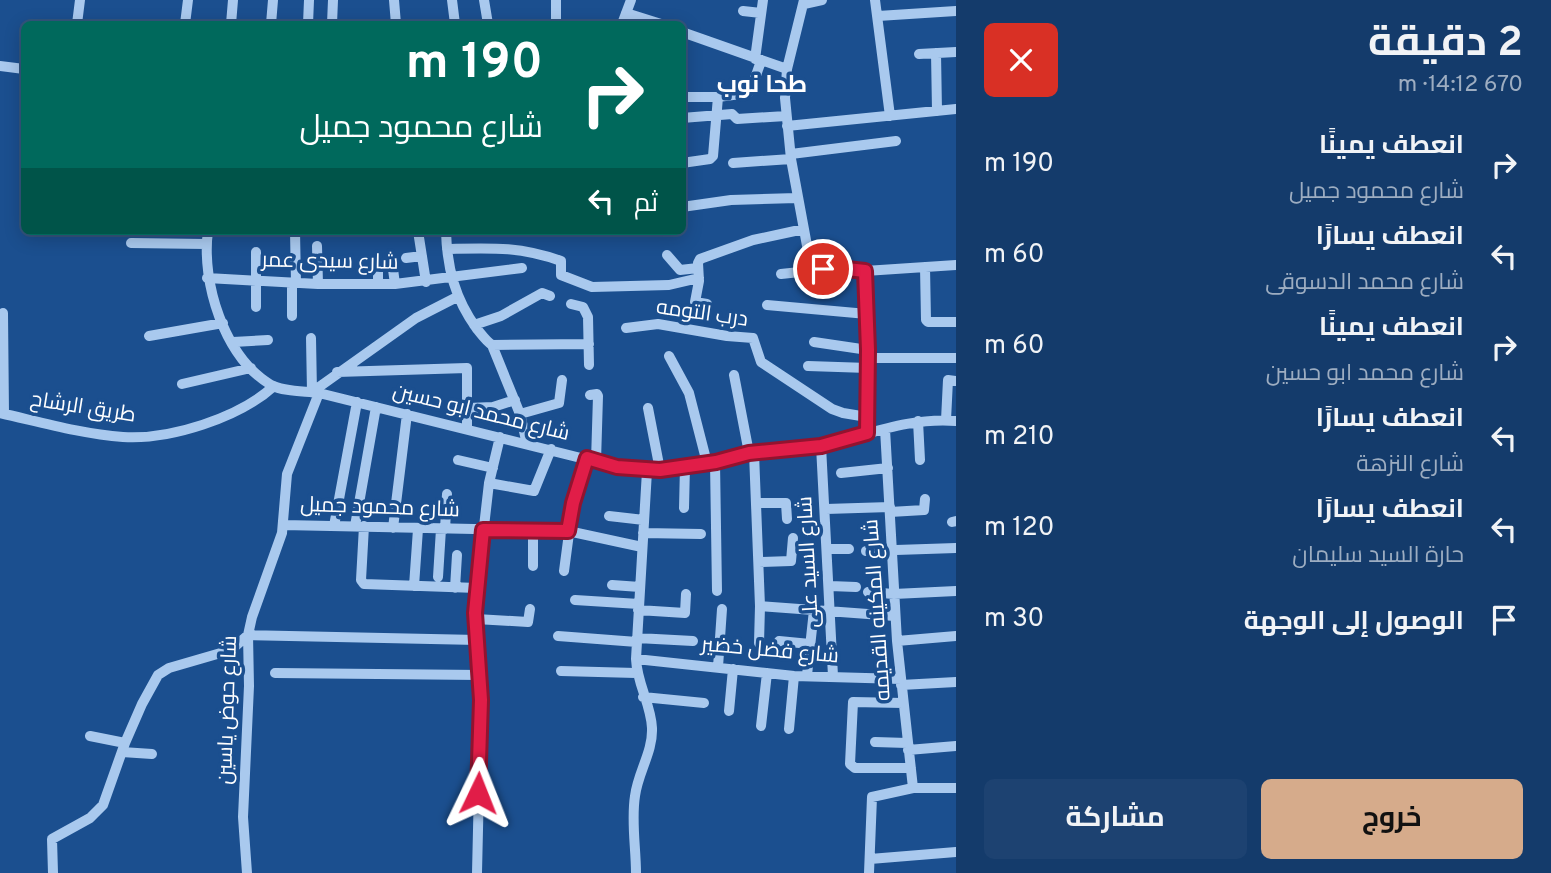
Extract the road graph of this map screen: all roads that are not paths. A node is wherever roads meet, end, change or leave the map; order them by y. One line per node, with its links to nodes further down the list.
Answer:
1 (80, 0): 23 (street)
2 (188, 0): 24 (street)
3 (233, 0): 25 (street)
4 (273, 0): 26 (street)
5 (309, 0): 27 (street)
6 (333, 0): 28 (street)
7 (394, 0): 29 (street)
8 (452, 0): 30 (street)
9 (484, 0): 31 (street)
10 (556, 0): 32 (street)
11 (631, 0): 19 (street)
12 (763, 0): 20 (street)
13 (822, 0): 16 (street)
14 (875, 0): 22 (street)
15 (916, 0): 21 (street)
16 (804, 2): 42 (street)
17 (743, 10): 20 (street)
18 (956, 10): 21 (street)
19 (626, 13): 33 (street); 34 (street)
20 (761, 13): 39 (street)
21 (917, 13): 22 (street)
22 (878, 16): 48 (street)
23 (78, 21)
24 (185, 21)
25 (231, 21)
26 (271, 21)
27 (308, 21)
28 (332, 21)
29 (396, 21)
30 (455, 21)
31 (488, 21)
32 (556, 21)
33 (623, 21)
34 (651, 21)
35 (686, 33): 39 (street)
36 (956, 52): 37 (street)
37 (936, 53): 38 (street); 46 (street)
38 (919, 54)
39 (758, 60): 42 (street); 44 (street)
40 (0, 66): 41 (street)
41 (21, 69)
42 (788, 69): 50 (street)
43 (686, 97): 44 (street)
44 (718, 97): 47 (street)
45 (956, 109): 46 (street)
46 (937, 111): 48 (street)
47 (717, 115): 49 (street); 50 (street); 53 (street)
48 (890, 116): 50 (street)
49 (686, 118)
50 (786, 121): 52 (street)
51 (896, 141): 52 (street)
52 (791, 156): 54 (street); 55 (street)
53 (686, 162)
54 (733, 163)
55 (797, 198): 56 (street); 57 (street)
56 (686, 206)
57 (804, 229): 75 (street); 77 (street)
58 (207, 235): 63 (street)
59 (295, 235): 83 (street)
60 (419, 235): 68 (street)
61 (446, 235): 65 (street)
62 (131, 243): 63 (street)
63 (206, 244): 79 (street)
64 (317, 246): 84 (street)
65 (447, 249): 77 (street); 80 (street)
66 (256, 252): 81 (street)
67 (667, 255): 77 (street)
68 (422, 256): 69 (street); 82 (street)
69 (406, 258)
70 (378, 261): 86 (street)
71 (392, 262): 85 (street)
72 (956, 265): 73 (street)
73 (925, 267): 76 (street); 96 (street)
74 (523, 268): 80 (street, شارع سيدى عمر)
75 (823, 269): 76 (street); 78 (street)
76 (865, 271): 94 (street)
77 (699, 273): 90 (street)
78 (781, 274)
79 (207, 278): 81 (street, شارع سيدى عمر); 97 (street)
80 (452, 278): 82 (street, شارع سيدى عمر); 88 (street)
81 (256, 281): 83 (street, شارع سيدى عمر); 92 (street)
82 (426, 282): 85 (street, شارع سيدى عمر)
83 (294, 283): 84 (street, شارع سيدى عمر); 95 (street)
84 (318, 284): 86 (street, شارع سيدى عمر)
85 (396, 284): 86 (street, شارع سيدى عمر)
86 (378, 285)
87 (550, 296): 98 (street)
88 (457, 298): 98 (street); 113 (street)
89 (571, 304): 105 (street)
90 (707, 304)
91 (768, 305): 94 (street)
92 (256, 307)
93 (2, 313): 126 (street)
94 (867, 314): 109 (street)
95 (292, 316)
96 (956, 322)
97 (223, 323): 100 (street); 103 (street)
98 (474, 325): 106 (street)
99 (626, 328): 129 (street, درب التومه)
100 (149, 336)
101 (311, 338): 119 (street)
102 (268, 340): 103 (street)
103 (233, 342): 112 (street)
104 (814, 342): 109 (street)
105 (589, 344): 106 (street); 110 (street)
106 (492, 345): 121 (street)
107 (669, 356): 143 (street)
108 (956, 358): 109 (street)
109 (868, 359): 111 (street); 129 (street)
110 (589, 365)
111 (808, 366)
112 (251, 368): 117 (street); 118 (street)
113 (337, 372): 119 (street); 124 (street)
114 (734, 375): 139 (street)
115 (562, 380): 128 (street)
116 (956, 381): 131 (street)
117 (183, 384)
118 (274, 387): 119 (street, شارع محمد ابو حسين); 126 (street, طريق الرشاح)
119 (316, 393): 122 (street, شارع محمد ابو حسين); 160 (street, شارع حوض ياسين)
120 (590, 395): 141 (street)
121 (515, 400): 124 (street); 128 (street)
122 (357, 402): 123 (street, شارع محمد ابو حسين); 161 (street)
123 (376, 407): 127 (street, شارع محمد ابو حسين); 162 (street)
124 (468, 408): 132 (street)
125 (648, 408): 147 (street)
126 (2, 414)
127 (407, 414): 132 (street, شارع محمد ابو حسين); 163 (street)
128 (520, 414): 136 (street)
129 (867, 417): 134 (street)
130 (918, 421): 131 (street, شارع محمد ابو حسين); 133 (street, شارع محمد ابو حسين); 142 (street)
131 (951, 421)
132 (467, 429): 135 (street, شارع محمد ابو حسين)
133 (884, 429): 134 (street, شارع محمد ابو حسين); 146 (street, شارع المكينه القديمه)
134 (867, 433): 137 (street, شارع محمد ابو حسين)
135 (500, 437): 136 (street, شارع محمد ابو حسين); 145 (street)
136 (527, 444): 138 (street, شارع محمد ابو حسين)
137 (821, 446): 139 (street, شارع محمد ابو حسين); 155 (street, شارع السيد على)
138 (551, 449): 141 (street, شارع محمد ابو حسين); 150 (street)
139 (751, 453): 143 (street, شارع محمد ابو حسين); 153 (street)
140 (458, 460): 145 (street)
141 (592, 460): 148 (street, شارع محمد ابو حسين); 168 (street)
142 (920, 460)
143 (711, 462): 144 (street, شارع محمد ابو حسين); 190 (street)
144 (685, 466): 147 (street, شارع محمد ابو حسين); 154 (street)
145 (493, 468): 150 (street)
146 (888, 468): 149 (street); 156 (street, شارع المكينه القديمه)
147 (660, 470): 148 (street, شارع محمد ابو حسين)
148 (647, 471): 159 (street)
149 (841, 473)
150 (489, 483): 166 (street)
151 (447, 494): 165 (street)
152 (925, 499): 156 (street)
153 (756, 503): 158 (street); 179 (street)
154 (684, 508)
155 (826, 509): 156 (street); 174 (street, شارع السيد على)
156 (890, 509): 177 (street, شارع المكينه القديمه)
157 (609, 516): 159 (street)
158 (787, 519)
159 (644, 520): 169 (street)
160 (283, 525): 161 (street, شارع محمود جميل); 204 (street, شارع حوض ياسين)
161 (334, 526): 162 (street, شارع محمود جميل)
162 (360, 526): 163 (street, شارع محمود جميل); 184 (street)
163 (393, 527): 164 (street, شارع محمود جميل)
164 (418, 528): 165 (street, شارع محمود جميل); 184 (street)
165 (443, 529): 166 (street, شارع محمود جميل); 182 (street)
166 (483, 530): 167 (street, شارع محمود جميل); 189 (street)
167 (533, 531): 168 (street, شارع محمود جميل); 180 (street)
168 (568, 531): 172 (street, شارع محمود جميل); 181 (street)
169 (643, 533): 170 (street); 172 (street)
170 (701, 534)
171 (793, 538): 179 (street)
172 (642, 547): 187 (street)
173 (956, 548): 177 (street)
174 (828, 549): 175 (street); 185 (street, شارع السيد على)
175 (849, 549)
176 (866, 551): 177 (street)
177 (892, 551): 194 (street, شارع المكينه القديمه)
178 (457, 555): 186 (street)
179 (759, 562): 196 (street)
180 (533, 566)
181 (564, 571)
182 (438, 577)
183 (612, 585): 187 (street)
184 (414, 586): 186 (street)
185 (830, 586): 188 (street); 201 (street, شارع السيد على)
186 (455, 587): 189 (street)
187 (640, 587): 197 (street)
188 (856, 587)
189 (477, 588): 203 (street)
190 (717, 591)
191 (956, 591): 194 (street)
192 (868, 593): 194 (street)
193 (687, 594): 197 (street)
194 (894, 594): 202 (street, شارع المكينه القديمه)
195 (575, 600): 197 (street)
196 (760, 606): 200 (street); 212 (street)
197 (639, 607): 208 (street)
198 (530, 609): 203 (street)
199 (722, 609): 215 (street)
200 (814, 610): 201 (street); 213 (street)
201 (831, 612): 202 (street); 224 (street, شارع السيد على)
202 (895, 616): 211 (street, شارع المكينه القديمه)
203 (476, 620): 207 (street)
204 (248, 635): 207 (street); 237 (street); 245 (street, شارع حوض ياسين)
205 (558, 636): 208 (street)
206 (956, 636): 211 (street)
207 (478, 640): 221 (street)
208 (637, 640): 209 (street); 214 (street)
209 (693, 641)
210 (779, 641): 213 (street)
211 (897, 641): 225 (street, شارع المكينه القديمه)
212 (759, 643)
213 (810, 644): 222 (street)
214 (636, 659): 215 (street, شارع فضل خضير); 219 (street)
215 (718, 667): 216 (street, شارع فضل خضير)
216 (733, 668): 220 (street, شارع فضل خضير); 230 (street)
217 (561, 671): 219 (street)
218 (275, 673): 221 (street)
219 (636, 673): 227 (street)
220 (767, 673): 223 (street, شارع فضل خضير); 231 (street)
221 (480, 675): 246 (street)
222 (807, 675): 223 (street, شارع فضل خضير); 224 (street, شارع فضل خضير)
223 (794, 676): 232 (street)
224 (833, 676): 225 (street, شارع فضل خضير)
225 (901, 682): 226 (street, شارع فضل خضير); 229 (street, شارع المكينه القديمه)
226 (956, 682)
227 (643, 697): 228 (street); 247 (street)
228 (704, 703)
229 (903, 703): 236 (street, شارع المكينه القديمه); 239 (street)
230 (729, 711)
231 (761, 726)
232 (789, 729)
233 (90, 736): 237 (street)
234 (875, 742): 236 (street)
235 (956, 746): 236 (street)
236 (908, 747): 239 (street, شارع المكينه القديمه)
237 (123, 748): 238 (street); 244 (street)
238 (152, 754)
239 (911, 768): 240 (street, شارع المكينه القديمه)
240 (914, 788): 241 (street); 243 (street)
241 (956, 788)
242 (956, 852): 243 (street)
243 (870, 859): 248 (street)
244 (53, 873)
245 (247, 873)
246 (477, 873)
247 (636, 873)
248 (869, 873)

